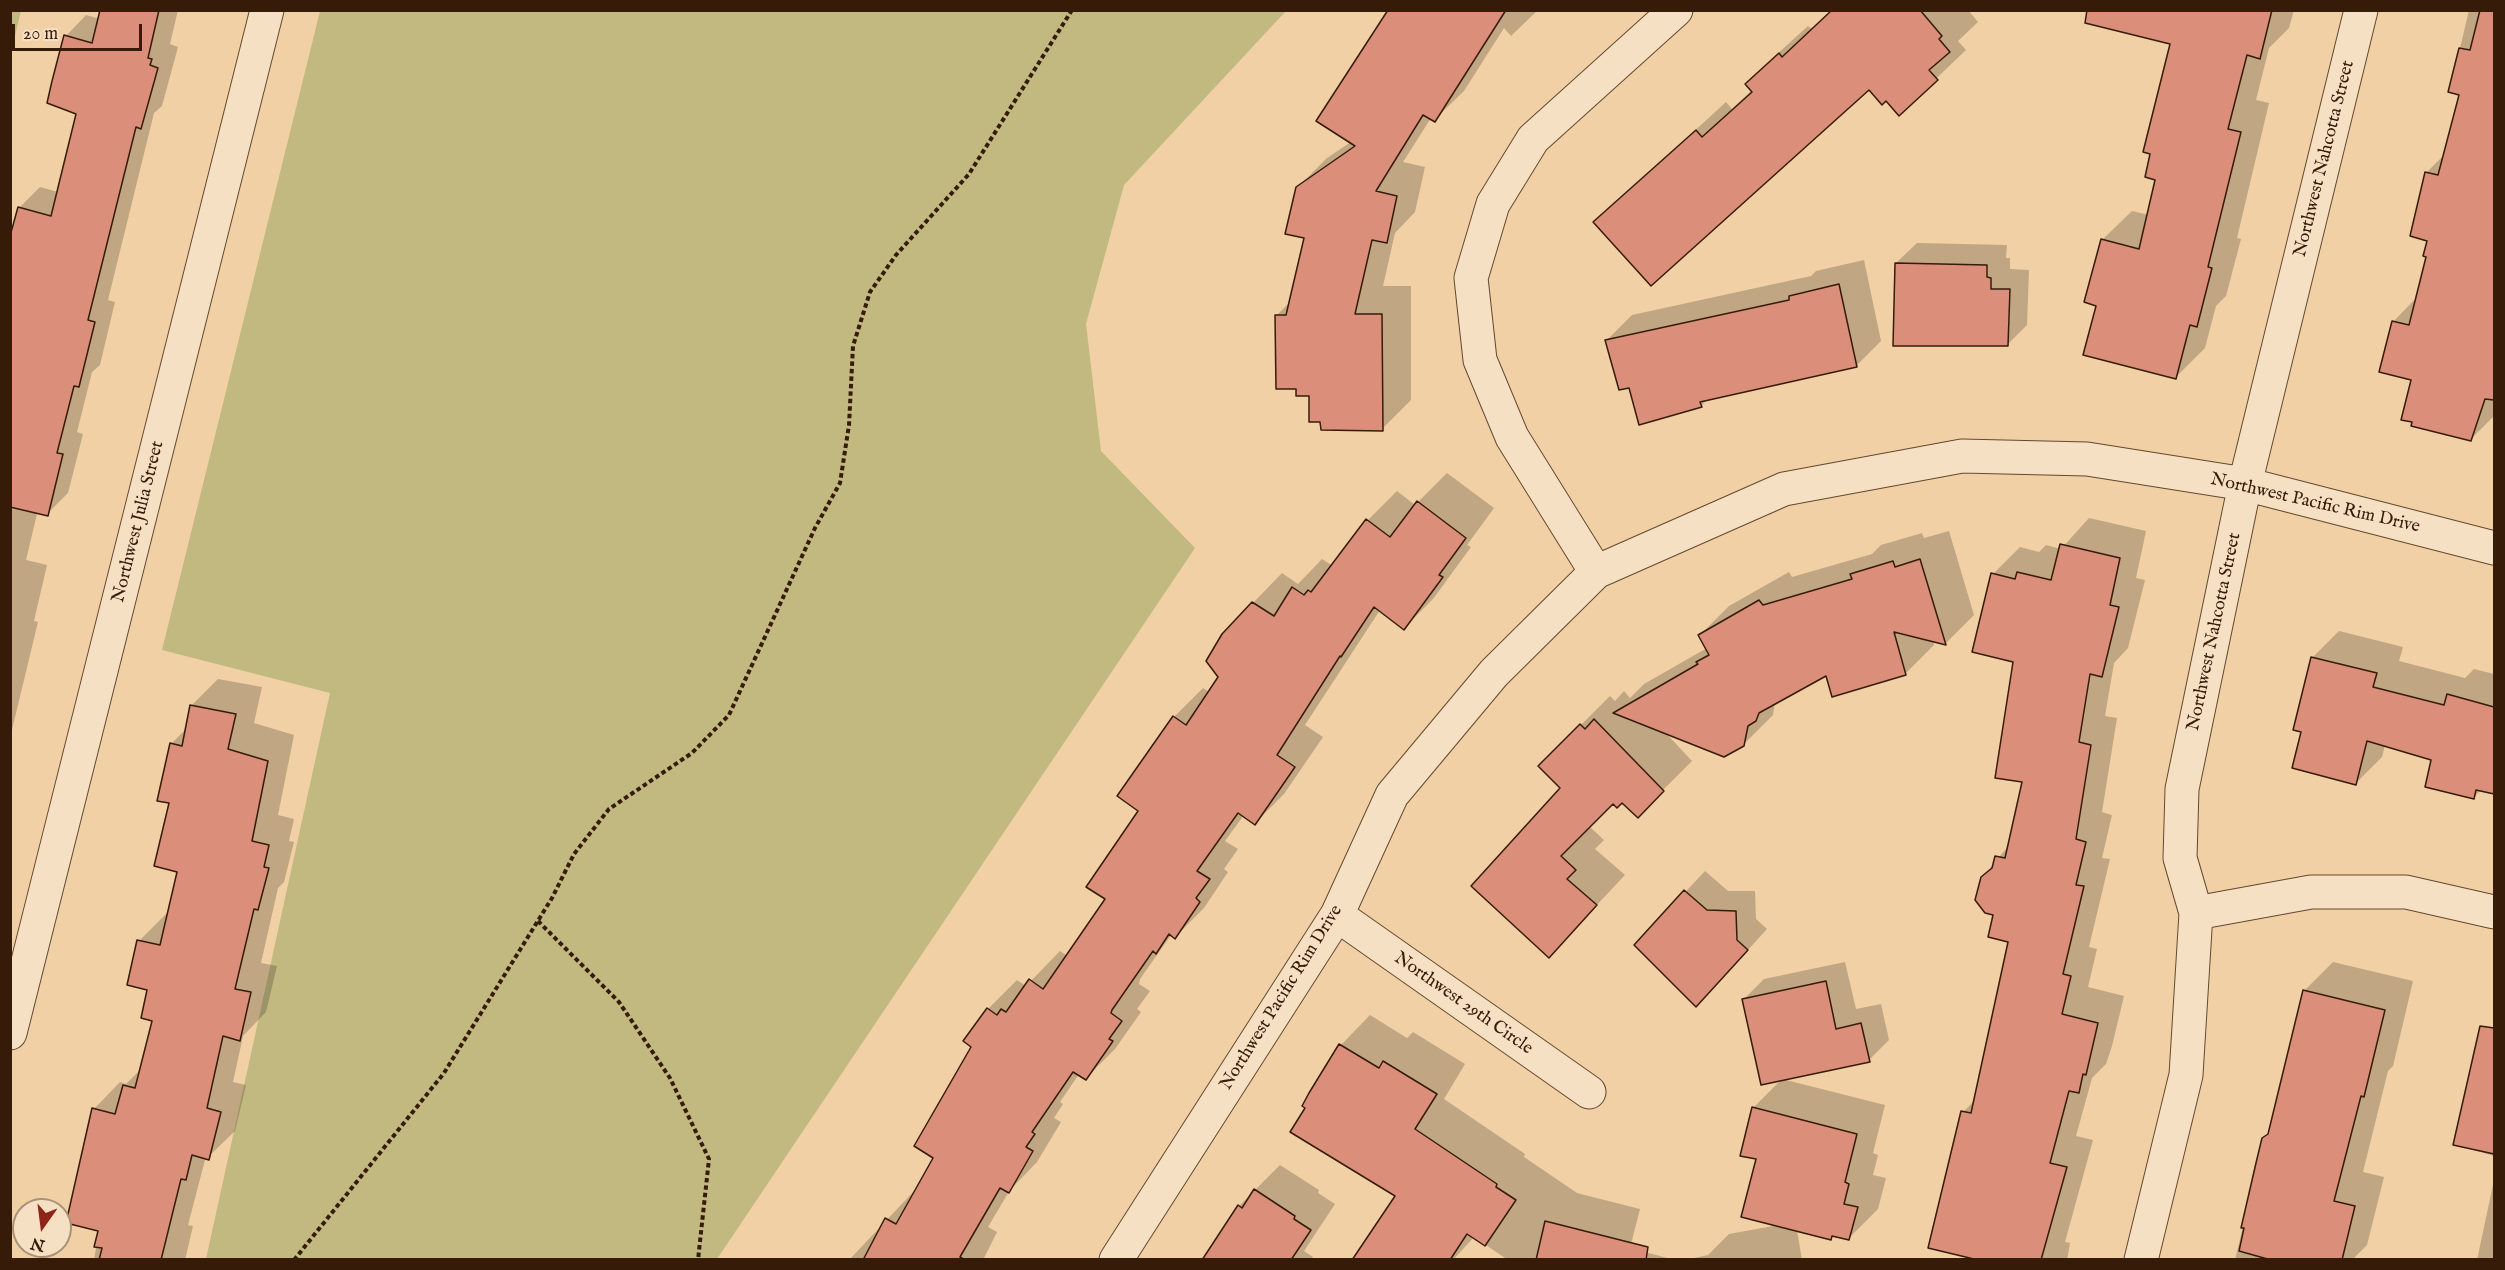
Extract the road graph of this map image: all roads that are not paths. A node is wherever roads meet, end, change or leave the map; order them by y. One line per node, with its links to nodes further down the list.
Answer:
1 (267, 10): 10 (street, Northwest Julia Street)
2 (1676, 10): 6 (street)
3 (2361, 10): 4 (street, Northwest Nahcotta Street)
4 (2245, 484): 5 (street, Northwest Pacific Rim Drive); 6 (street, Northwest Pacific Rim Drive); 8 (street, Northwest Nahcotta Street)
5 (2494, 548)
6 (1596, 572): 9 (street, Northwest Pacific Rim Drive)
7 (2494, 912): 8 (street)
8 (2196, 913): 13 (street, Northwest Nahcotta Street)
9 (1336, 915): 11 (street, Northwest 29th Circle); 12 (street, Northwest Pacific Rim Drive)
10 (10, 1033)
11 (1589, 1092)
12 (1116, 1260)
13 (2141, 1260)

